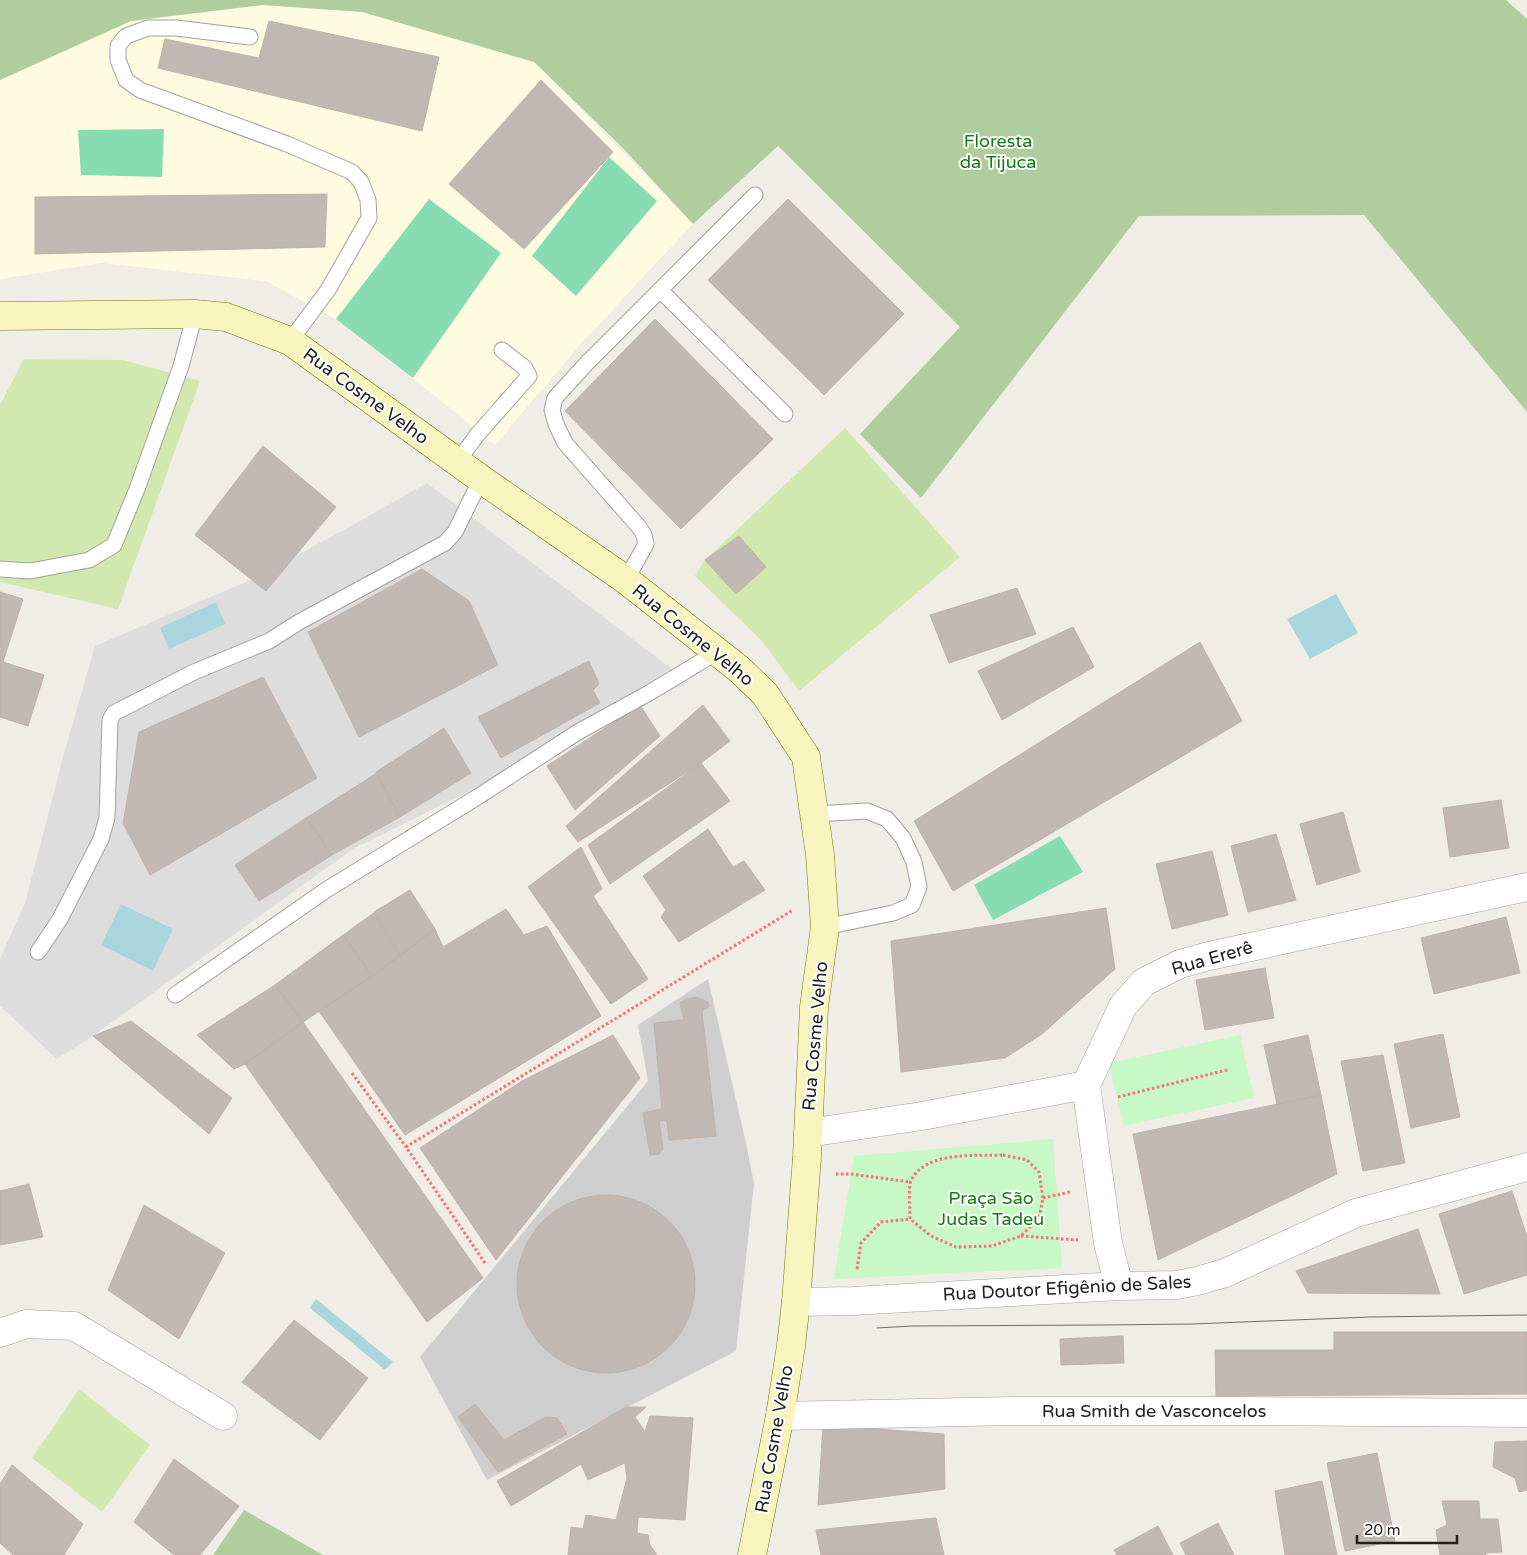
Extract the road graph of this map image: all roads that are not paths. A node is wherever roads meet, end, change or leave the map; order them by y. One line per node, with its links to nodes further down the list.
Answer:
1 (250, 37): 6 (lane)
2 (755, 195): 3 (lane)
3 (660, 290): 8 (lane); 12 (lane)
4 (195, 314): 5 (main road, Rua Cosme Velho); 6 (main road, Rua Cosme Velho); 11 (lane)
5 (0, 316)
6 (290, 341): 9 (main road, Rua Cosme Velho)
7 (502, 350): 9 (lane)
8 (786, 414)
9 (457, 462): 10 (main road, Rua Cosme Velho)
10 (481, 479): 12 (main road, Rua Cosme Velho); 17 (lane)
11 (0, 569)
12 (626, 580): 13 (main road, Rua Cosme Velho)
13 (717, 652): 14 (main road, Rua Cosme Velho); 18 (lane)
14 (816, 814): 16 (main road, Rua Cosme Velho); 16 (lane)
15 (1527, 887): 19 (street, Rua Ererê)
16 (825, 927): 20 (main road, Rua Cosme Velho)
17 (38, 952)
18 (175, 995)
19 (1086, 1085): 20 (street); 22 (street)
20 (808, 1133): 23 (main road, Rua Cosme Velho)
21 (1527, 1166): 22 (street, Rua Doutor Efigênio de Sales)
22 (1119, 1286): 23 (street, Rua Doutor Efigênio de Sales)
23 (796, 1302): 27 (main road, Rua Cosme Velho)
24 (0, 1333): 26 (street)
25 (1527, 1413): 27 (street, Rua Smith de Vasconcelos)
26 (223, 1416)
27 (780, 1416): 28 (main road, Rua Cosme Velho)
28 (752, 1555)

